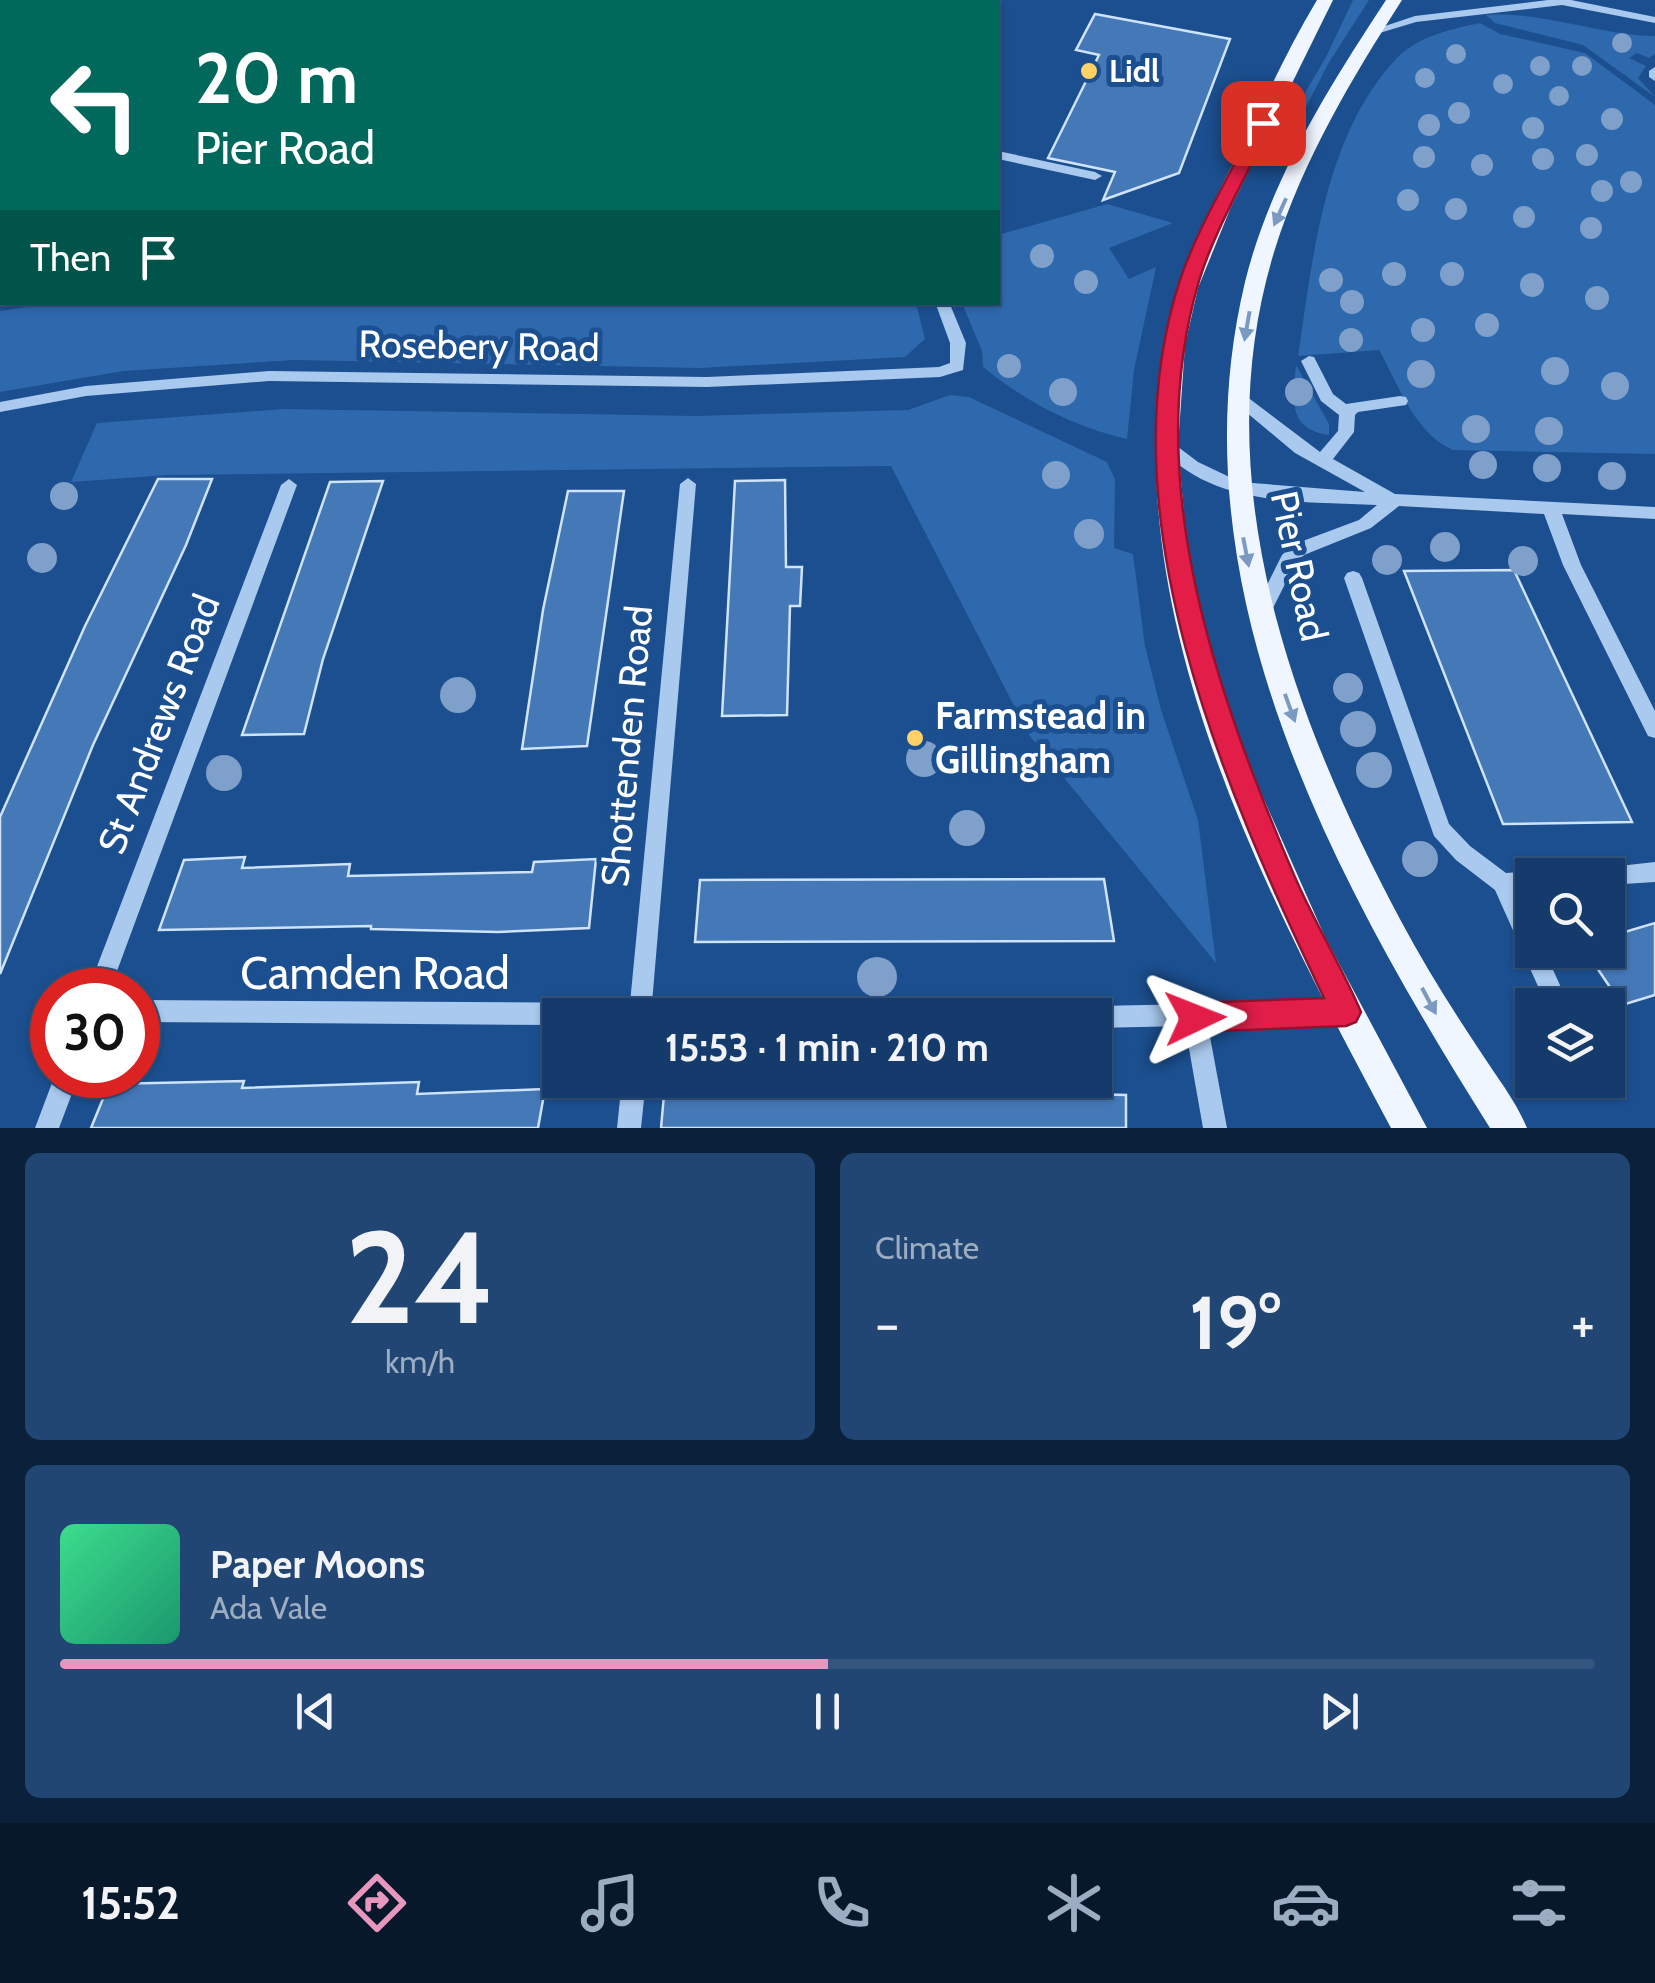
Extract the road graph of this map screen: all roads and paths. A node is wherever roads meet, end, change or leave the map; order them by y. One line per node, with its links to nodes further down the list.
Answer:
1 (1325, 0): 4 (main road)
2 (1394, 0): 6 (main road, Pier Road)
3 (1557, 1): 5 (street); 6 (street)
4 (1312, 8): 15 (main road)
5 (1655, 20)
6 (1372, 32): 11 (main road, Pier Road, one-way to 11)
7 (1000, 155): 8 (street)
8 (1095, 176)
9 (943, 305): 13 (street, Rosebery Road)
10 (1308, 361): 14 (street)
11 (1236, 398): 16 (street); 19 (main road, Pier Road)
12 (1400, 401): 14 (street)
13 (0, 407)
14 (1347, 413): 16 (street)
15 (1165, 443): 19 (street); 34 (main road)
16 (1323, 460): 20 (street)
17 (688, 484): 32 (street, Shottenden Road)
18 (289, 485): 31 (street, St Andrews Road)
19 (1237, 488): 20 (street); 24 (main road, Pier Road, one-way to 24)
20 (1394, 500): 21 (street); 24 (street)
21 (1551, 510): 22 (street); 25 (street)
22 (1655, 513)
23 (1353, 578): 29 (street)
24 (1261, 614): 44 (main road, Pier Road, one-way to 44)
25 (1655, 730)
26 (1655, 872): 27 (street)
27 (1625, 875)
28 (1515, 882): 29 (street)
29 (1502, 883): 30 (street)
30 (1515, 911)
31 (107, 968)
32 (642, 998)
33 (160, 1012): 35 (street, Camden Road)
34 (1346, 1012): 37 (street); 43 (main road)
35 (542, 1014)
36 (1112, 1017): 37 (street)
37 (1195, 1018): 42 (street)
38 (58, 1098): 40 (street)
39 (632, 1098): 41 (street)
40 (47, 1128)
41 (629, 1128)
42 (1216, 1128)
43 (1410, 1128)
44 (1510, 1128)

